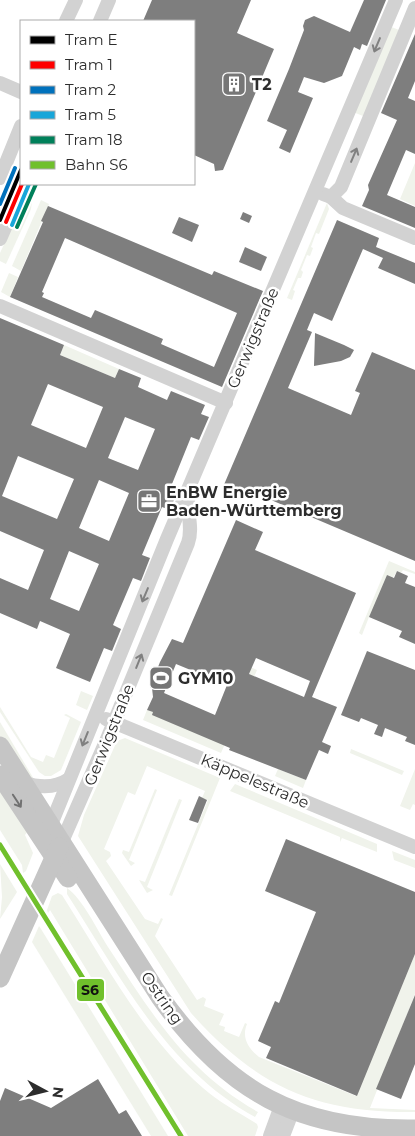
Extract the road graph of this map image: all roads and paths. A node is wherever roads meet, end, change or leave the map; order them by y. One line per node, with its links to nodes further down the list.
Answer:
1 (76, 0): 5 (street)
2 (109, 0): 6 (street)
3 (396, 0): 12 (street, Gerwigstraße, one-way to 12)
4 (415, 8): 13 (street, one-way to 4)
5 (66, 20)
6 (100, 20)
7 (0, 83): 8 (street)
8 (20, 92)
9 (20, 128): 10 (street)
10 (0, 178)
11 (24, 185): 15 (street)
12 (315, 191): 13 (street); 17 (street, Gerwigstraße)
13 (331, 197): 14 (street)
14 (415, 238)
15 (0, 239)
16 (0, 306): 17 (street)
17 (226, 403): 18 (street, Gerwigstraße)
18 (191, 485): 19 (street, Gerwigstraße, one-way to 19); 20 (street, Gerwigstraße, one-way to 18)
19 (95, 714): 20 (street, Käppelestraße); 23 (street, Gerwigstraße, one-way to 23)
20 (114, 722): 25 (street, Gerwigstraße); 26 (street, Käppelestraße)
21 (0, 746): 24 (main road, Ostring)
22 (0, 775): 25 (main road, Ostring, one-way to 25)
23 (69, 779): 24 (street); 25 (street, Gerwigstraße)
24 (23, 782): 25 (main road, Ostring)
25 (52, 842): 27 (main road, Gerwigstraße); 28 (main road, Gerwigstraße); 29 (main road, Ostring)
26 (415, 847)
27 (0, 946)
28 (0, 978)
29 (284, 1118): 30 (main road, Ostring); 31 (street); 32 (main road, Ostring)
30 (415, 1129)
31 (270, 1136)
32 (336, 1136)

